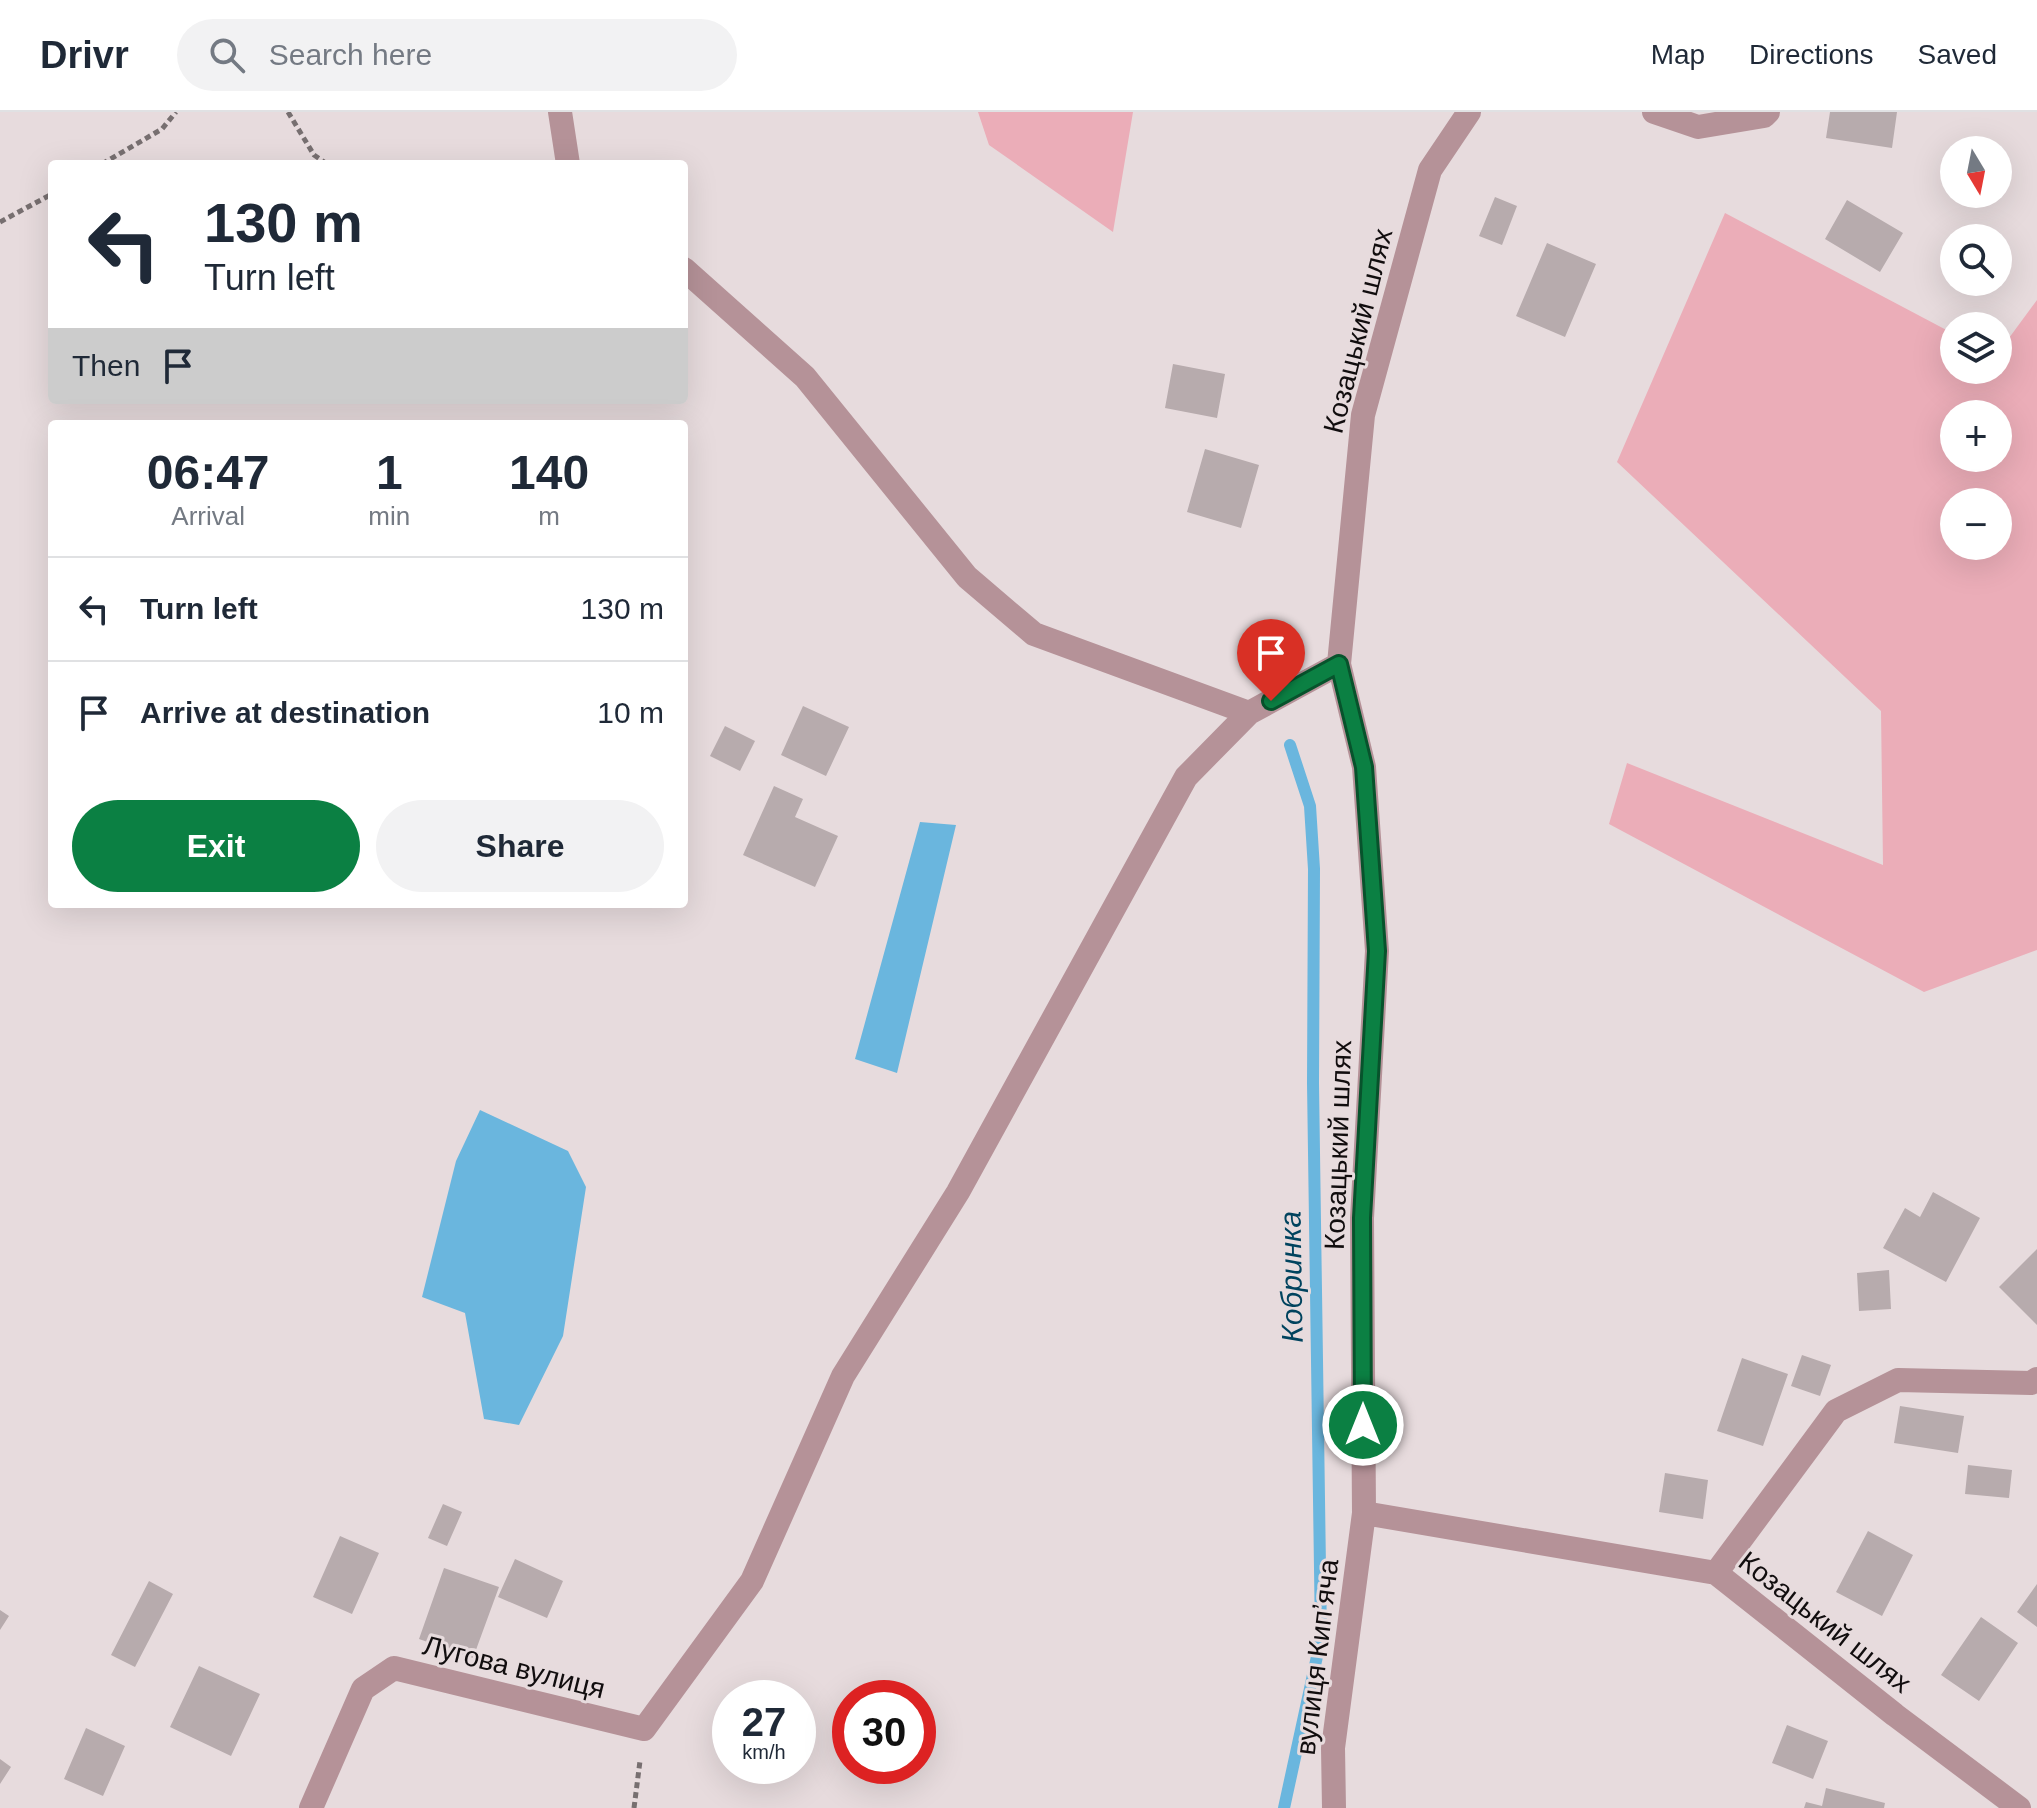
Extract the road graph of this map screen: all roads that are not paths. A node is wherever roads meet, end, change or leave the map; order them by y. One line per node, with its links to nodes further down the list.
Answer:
1 (560, 112): 5 (street)
2 (1469, 112): 7 (street, Козацький шлях)
3 (1654, 112): 4 (street)
4 (1768, 112)
5 (567, 160)
6 (688, 273): 8 (street)
7 (1339, 664): 8 (street); 10 (street, Козацький шлях)
8 (1249, 713): 12 (street, Лугова вулиця)
9 (2037, 1379): 11 (street)
10 (1364, 1513): 11 (street, Козацький шлях); 13 (street, вулиця Кипʼяча)
11 (1716, 1573): 14 (street, Козацький шлях)
12 (311, 1808)
13 (1334, 1808)
14 (2019, 1808)

